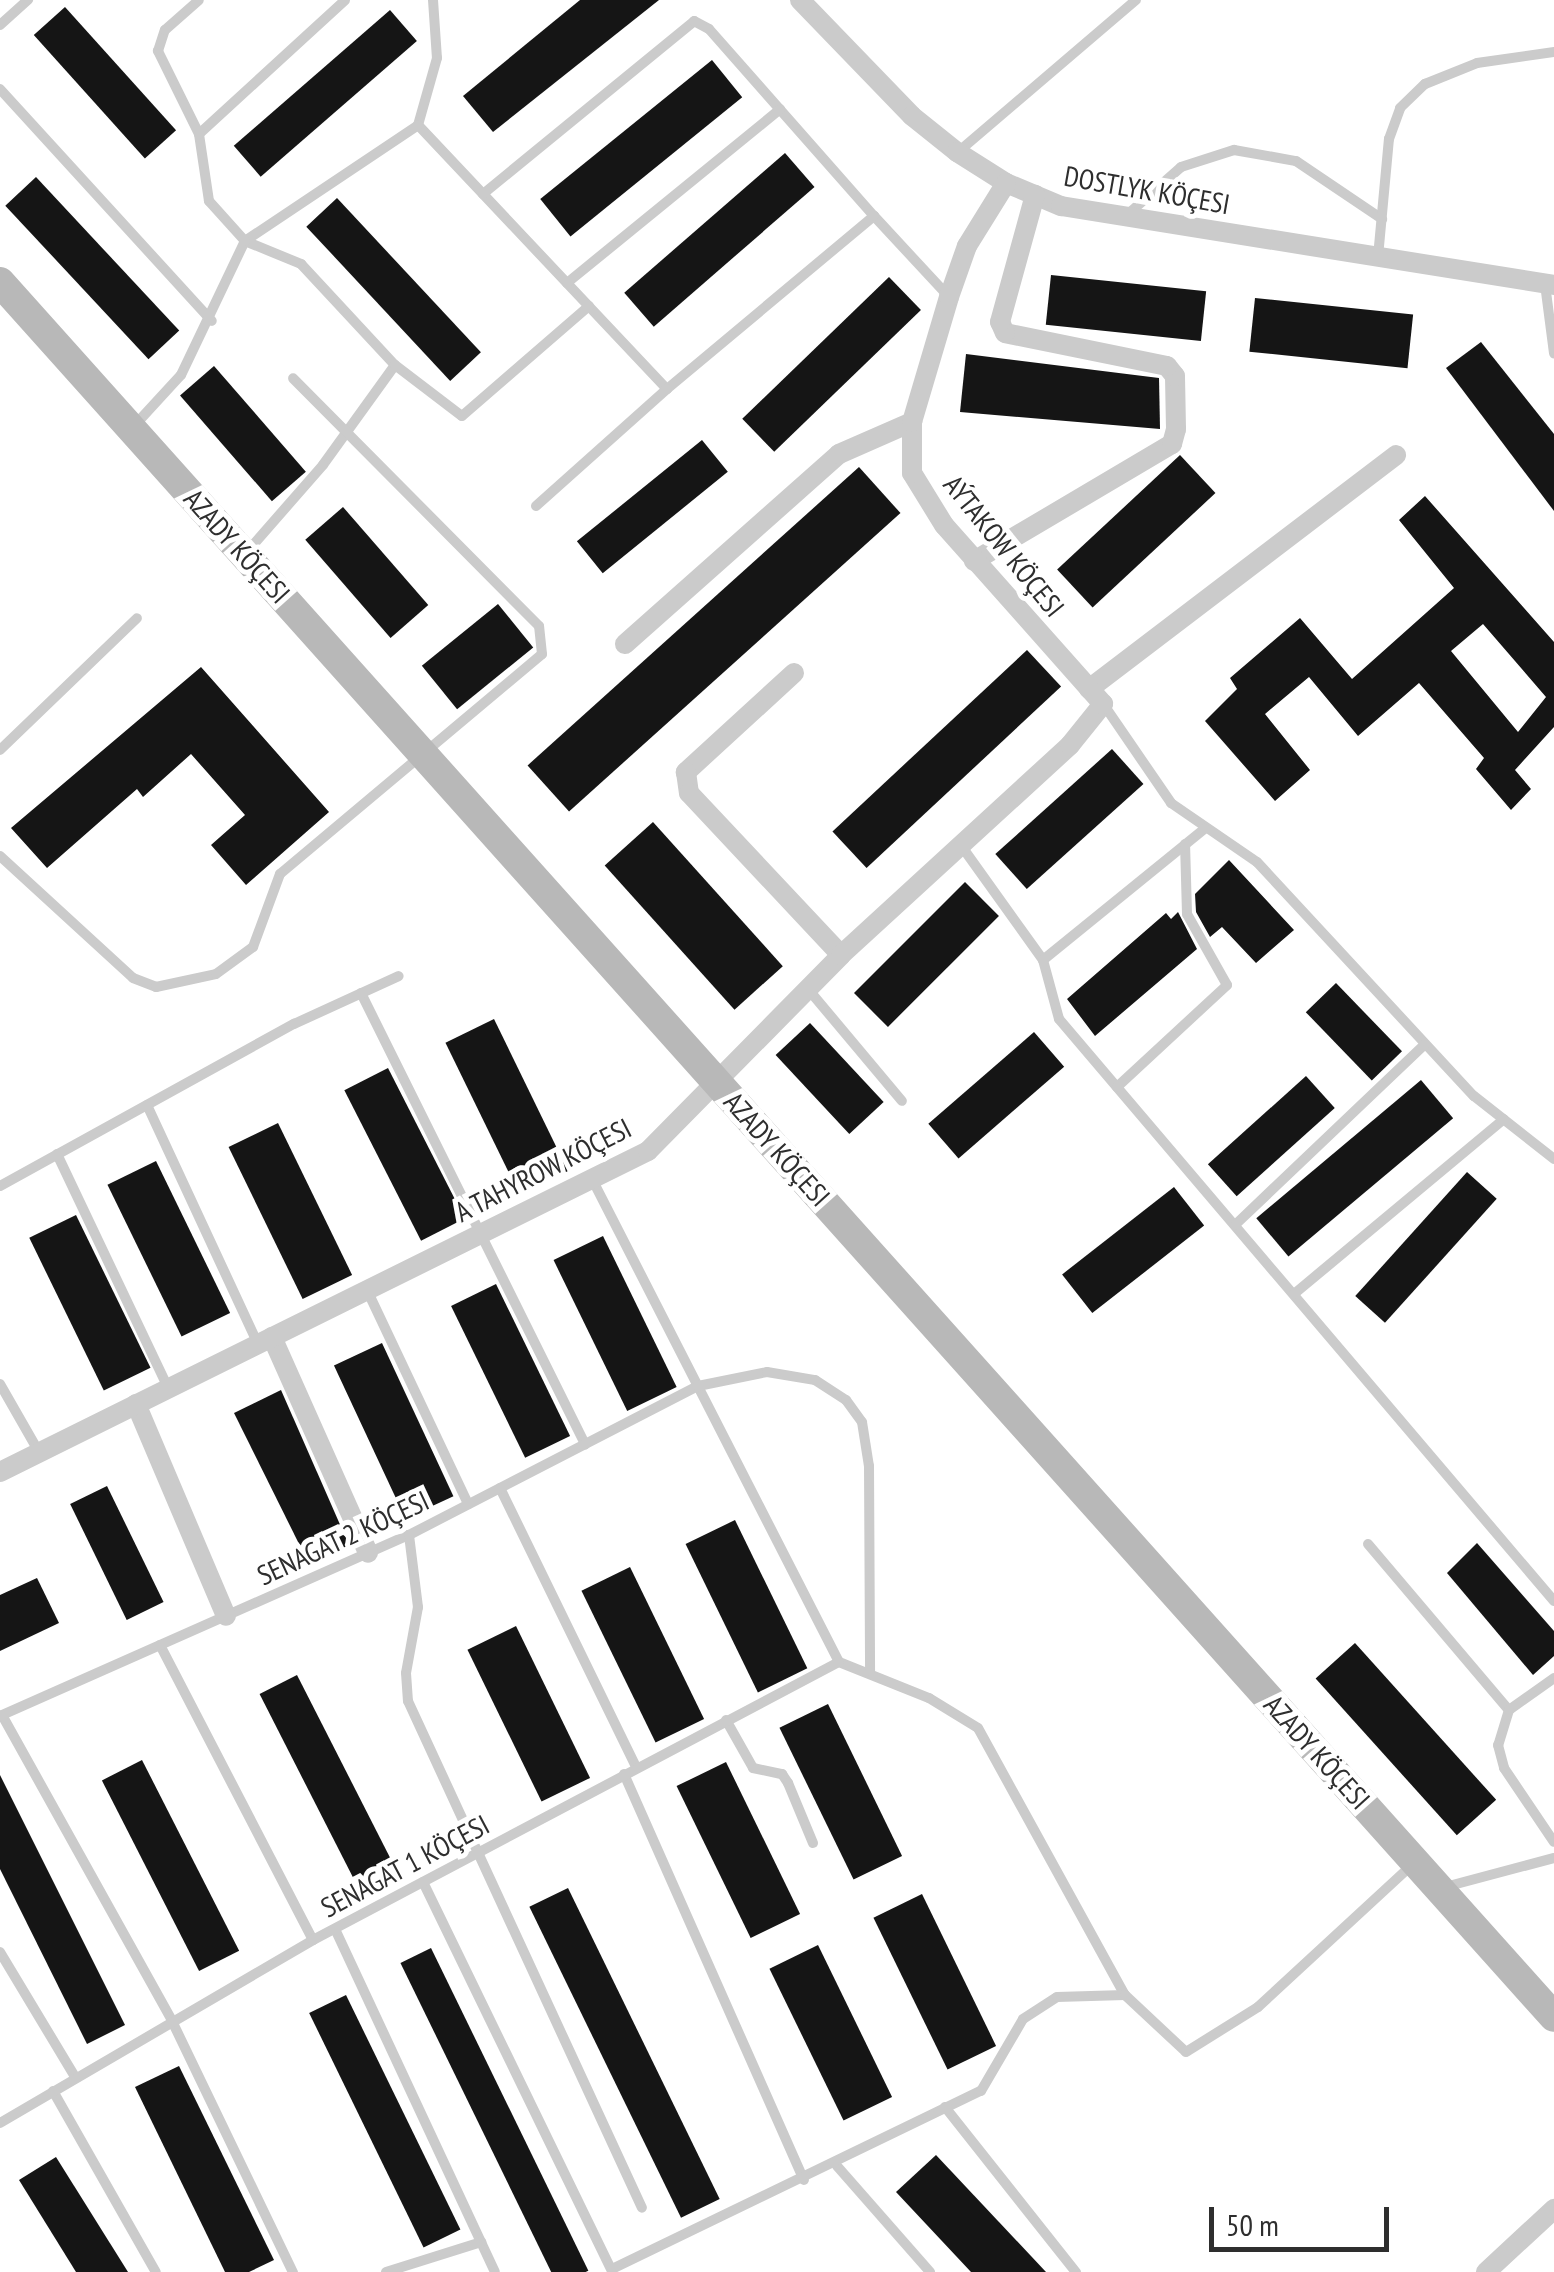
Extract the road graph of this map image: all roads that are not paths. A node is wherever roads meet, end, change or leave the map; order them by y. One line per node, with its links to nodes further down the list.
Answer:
1 (28, 0): 7 (lane)
2 (199, 0): 12 (lane)
3 (345, 0): 12 (lane)
4 (433, 0): 11 (lane)
5 (800, 0): 13 (street, DOSTLYK KÖÇESI)
6 (1136, 0): 13 (lane)
7 (0, 25)
8 (1554, 52): 19 (lane)
9 (0, 89): 27 (lane)
10 (780, 109): 15 (lane); 17 (lane); 23 (lane)
11 (418, 125): 15 (lane); 20 (lane)
12 (198, 134): 20 (lane)
13 (958, 152): 14 (street, DOSTLYK KÖÇESI)
14 (1006, 183): 16 (street, DOSTLYK KÖÇESI); 25 (street, AÝTAKOW KÖÇESI)
15 (483, 194): 23 (lane)
16 (1035, 194): 18 (street, DOSTLYK KÖÇESI); 38 (street)
17 (874, 216): 25 (lane); 31 (lane)
18 (1126, 216): 19 (lane); 21 (street, DOSTLYK KÖÇESI)
19 (1382, 219): 21 (lane)
20 (245, 241): 27 (lane); 29 (lane)
21 (1378, 257): 24 (street, DOSTLYK KÖÇESI)
22 (0, 282): 33 (main road, AZADY KÖÇESI)
23 (567, 283): 26 (lane)
24 (1550, 285): 28 (lane)
25 (949, 297): 32 (street, AÝTAKOW KÖÇESI)
26 (589, 306): 29 (lane); 31 (lane)
27 (212, 321): 33 (lane)
28 (1554, 353)
29 (395, 366): 34 (lane)
30 (293, 378): 34 (lane)
31 (666, 389): 36 (lane)
32 (912, 422): 38 (street, AÝTAKOW KÖÇESI); 40 (street)
33 (132, 429): 37 (main road, AZADY KÖÇESI)
34 (344, 434): 37 (lane); 44 (lane)
35 (1396, 454): 42 (street, A TAHYROW KÖÇESI)
36 (536, 506)
37 (244, 554): 44 (main road, AZADY KÖÇESI)
38 (974, 562): 42 (street, AÝTAKOW KÖÇESI)
39 (137, 618): 43 (lane)
40 (625, 644)
41 (794, 673): 49 (street)
42 (1096, 697): 45 (lane); 46 (street, A TAHYROW KÖÇESI)
43 (0, 750)
44 (423, 754): 48 (lane); 55 (main road, AZADY KÖÇESI)
45 (1204, 829): 47 (lane); 54 (lane)
46 (959, 843): 49 (street, A TAHYROW KÖÇESI); 50 (lane)
47 (1186, 844): 50 (lane); 56 (lane)
48 (0, 856)
49 (841, 956): 52 (street, A TAHYROW KÖÇESI)
50 (1043, 960): 56 (lane)
51 (399, 976): 53 (lane)
52 (808, 989): 55 (street, A TAHYROW KÖÇESI); 57 (lane)
53 (361, 993): 58 (lane); 65 (lane)
54 (1425, 1044): 59 (lane); 64 (lane)
55 (718, 1083): 62 (street, A TAHYROW KÖÇESI); 96 (main road, AZADY KÖÇESI)
56 (1117, 1087): 64 (lane)
57 (902, 1100)
58 (147, 1105): 60 (lane); 68 (lane)
59 (1504, 1119): 61 (lane); 67 (lane)
60 (57, 1154): 63 (lane); 71 (lane)
61 (1554, 1159)
62 (592, 1178): 65 (street, A TAHYROW KÖÇESI); 70 (lane)
63 (0, 1186)
64 (1235, 1225): 67 (lane)
65 (483, 1232): 66 (street, A TAHYROW KÖÇESI); 73 (lane)
66 (367, 1290): 68 (street, A TAHYROW KÖÇESI); 77 (lane)
67 (1294, 1294): 81 (lane)
68 (265, 1340): 71 (street, A TAHYROW KÖÇESI); 80 (street)
69 (0, 1384): 74 (lane)
70 (698, 1386): 73 (lane, SENAGAT 2 KÖÇESI); 84 (lane); 85 (lane, SENAGAT 2 KÖÇESI)
71 (168, 1388): 72 (street, A TAHYROW KÖÇESI)
72 (136, 1404): 74 (street, A TAHYROW KÖÇESI); 82 (street)
73 (584, 1444): 76 (lane, SENAGAT 2 KÖÇESI)
74 (38, 1452): 75 (street, A TAHYROW KÖÇESI)
75 (0, 1472)
76 (500, 1488): 77 (lane, SENAGAT 2 KÖÇESI); 90 (lane)
77 (468, 1504): 78 (lane, SENAGAT 2 KÖÇESI)
78 (409, 1535): 80 (lane, SENAGAT 2 KÖÇESI); 94 (lane)
79 (1368, 1544): 87 (lane)
80 (368, 1553): 82 (lane, SENAGAT 2 KÖÇESI)
81 (1554, 1601)
82 (226, 1616): 83 (lane, SENAGAT 2 KÖÇESI)
83 (160, 1645): 88 (lane, SENAGAT 2 KÖÇESI); 100 (lane)
84 (838, 1662): 85 (lane); 89 (lane, SENAGAT 1 KÖÇESI)
85 (870, 1672): 102 (lane)
86 (1554, 1678): 87 (lane)
87 (1509, 1710): 92 (lane)
88 (1, 1715): 104 (lane)
89 (726, 1720): 90 (lane, SENAGAT 1 KÖÇESI); 93 (lane)
90 (636, 1766): 91 (lane, SENAGAT 1 KÖÇESI)
91 (624, 1774): 94 (lane, SENAGAT 1 KÖÇESI); 110 (lane)
92 (1554, 1842)
93 (813, 1844)
94 (475, 1854): 97 (lane, SENAGAT 1 KÖÇESI); 111 (lane)
95 (1554, 1858): 98 (lane)
96 (1415, 1862): 98 (main road, AZADY KÖÇESI); 102 (lane)
97 (423, 1882): 99 (lane, SENAGAT 1 KÖÇESI); 114 (lane)
98 (1439, 1889): 103 (main road, AZADY KÖÇESI)
99 (336, 1929): 100 (lane, SENAGAT 1 KÖÇESI); 113 (lane)
100 (313, 1940): 104 (lane, SENAGAT 1 KÖÇESI)
101 (0, 1952): 105 (lane)
102 (1125, 1995): 107 (lane)
103 (1554, 2017)
104 (172, 2021): 105 (lane, SENAGAT 1 KÖÇESI); 116 (lane)
105 (75, 2078): 106 (lane, SENAGAT 1 KÖÇESI)
106 (53, 2091): 108 (lane, SENAGAT 1 KÖÇESI); 115 (lane)
107 (945, 2107): 109 (lane); 120 (lane)
108 (0, 2124)
109 (837, 2166): 110 (lane); 119 (lane)
110 (804, 2180): 114 (lane)
111 (642, 2208)
112 (1554, 2209): 121 (street)
113 (481, 2242): 117 (lane); 118 (lane)
114 (612, 2270)
115 (156, 2272)
116 (293, 2272)
117 (386, 2272)
118 (495, 2272)
119 (930, 2272)
120 (1076, 2272)
121 (1486, 2272)

